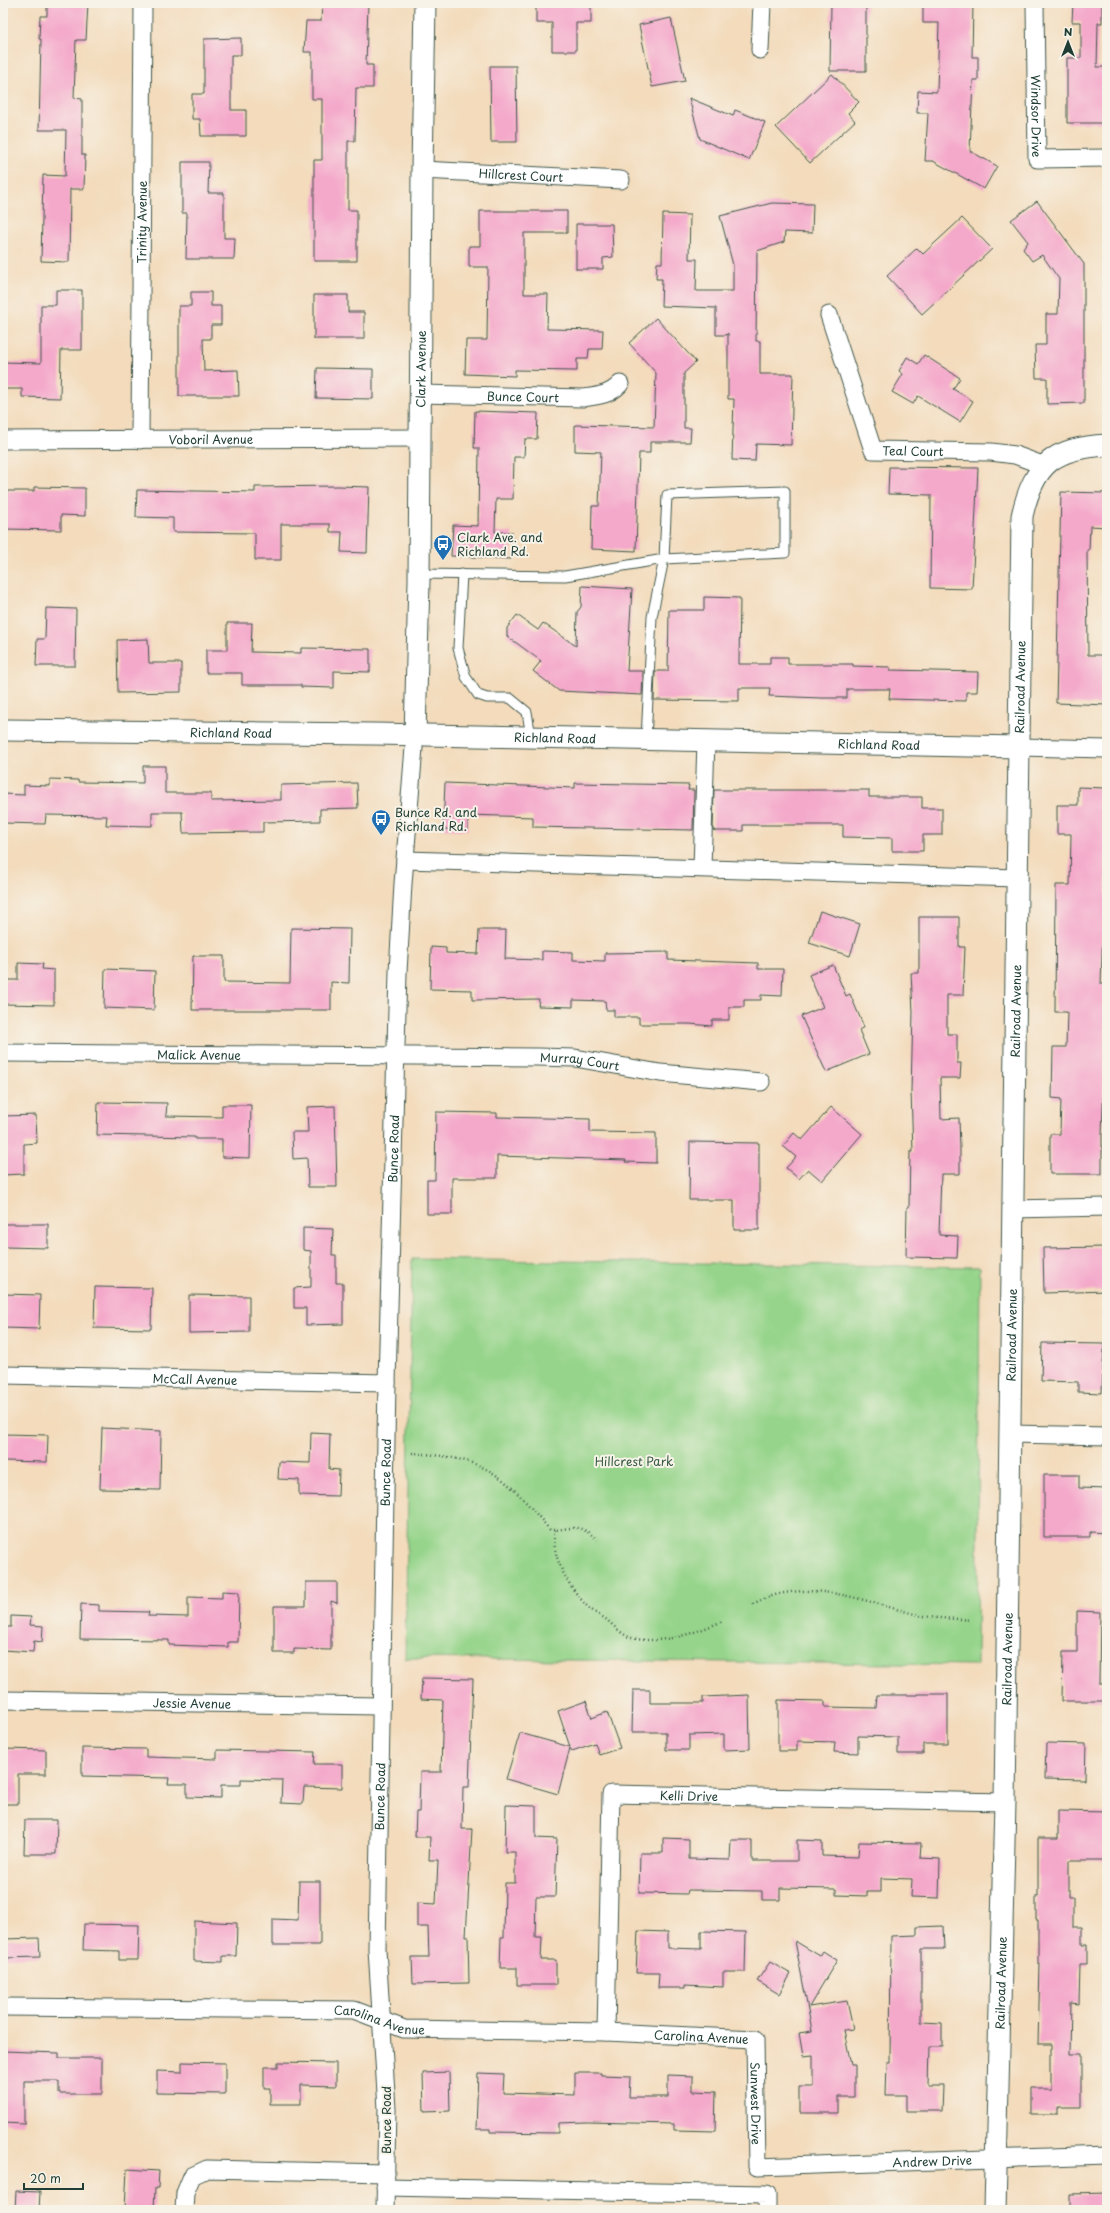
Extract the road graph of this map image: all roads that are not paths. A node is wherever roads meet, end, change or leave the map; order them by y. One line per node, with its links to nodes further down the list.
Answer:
1 (142, 3): 14 (street, Trinity Avenue)
2 (425, 3): 7 (street, Clark Avenue)
3 (762, 3): 5 (street)
4 (1035, 3): 6 (street, Windsor Drive)
5 (760, 50)
6 (1107, 158)
7 (422, 170): 8 (street, Hillcrest Court); 11 (street, Clark Avenue)
8 (621, 180)
9 (829, 315): 16 (street, Teal Court)
10 (620, 384): 11 (street, Bunce Court)
11 (420, 394): 12 (street, Clark Avenue)
12 (420, 438): 14 (street, Voboril Avenue); 18 (street, Clark Avenue)
13 (3, 440): 14 (street, Voboril Avenue)
14 (140, 440)
15 (1107, 445): 16 (street, Railroad Avenue)
16 (1045, 466): 25 (street, Railroad Avenue)
17 (664, 559): 17 (lane); 19 (lane); 23 (lane)
18 (419, 574): 19 (lane); 21 (street, Clark Avenue)
19 (462, 574): 22 (lane)
20 (3, 730): 21 (street, Richland Road)
21 (415, 735): 22 (street, Richland Road); 27 (street, Bunce Road)
22 (531, 737): 23 (street, Richland Road)
23 (646, 740): 24 (street, Richland Road)
24 (706, 741): 25 (street, Richland Road); 28 (street)
25 (1019, 747): 26 (street, Richland Road); 29 (street, Railroad Avenue)
26 (1107, 749)
27 (405, 860): 28 (street); 31 (street, Bunce Road)
28 (702, 868): 29 (street)
29 (1017, 878): 34 (street, Railroad Avenue)
30 (3, 1053): 31 (street, Malick Avenue)
31 (396, 1056): 32 (street, Murray Court); 36 (street, Bunce Road)
32 (762, 1082)
33 (1107, 1207): 34 (street)
34 (1012, 1208): 37 (street, Railroad Avenue)
35 (3, 1375): 36 (street, McCall Avenue)
36 (387, 1383): 40 (street, Bunce Road)
37 (1009, 1434): 38 (street); 41 (street, Railroad Avenue)
38 (1107, 1436)
39 (3, 1700): 40 (street, Jessie Avenue)
40 (380, 1706): 43 (street, Bunce Road)
41 (1005, 1802): 44 (street, Kelli Drive); 47 (street, Railroad Avenue)
42 (3, 2006): 43 (street, Carolina Avenue)
43 (382, 2020): 44 (street, Carolina Avenue); 49 (street, Bunce Road)
44 (606, 2032): 45 (street, Carolina Avenue)
45 (755, 2039): 48 (street, Sunwest Drive)
46 (1107, 2155): 47 (street, Andrew Drive)
47 (996, 2159): 48 (street, Andrew Drive); 53 (street, Railroad Avenue)
48 (757, 2167)
49 (385, 2180): 50 (street); 51 (street, Bunce Road); 52 (street)
50 (184, 2210)
51 (385, 2210)
52 (767, 2210)
53 (995, 2210)

